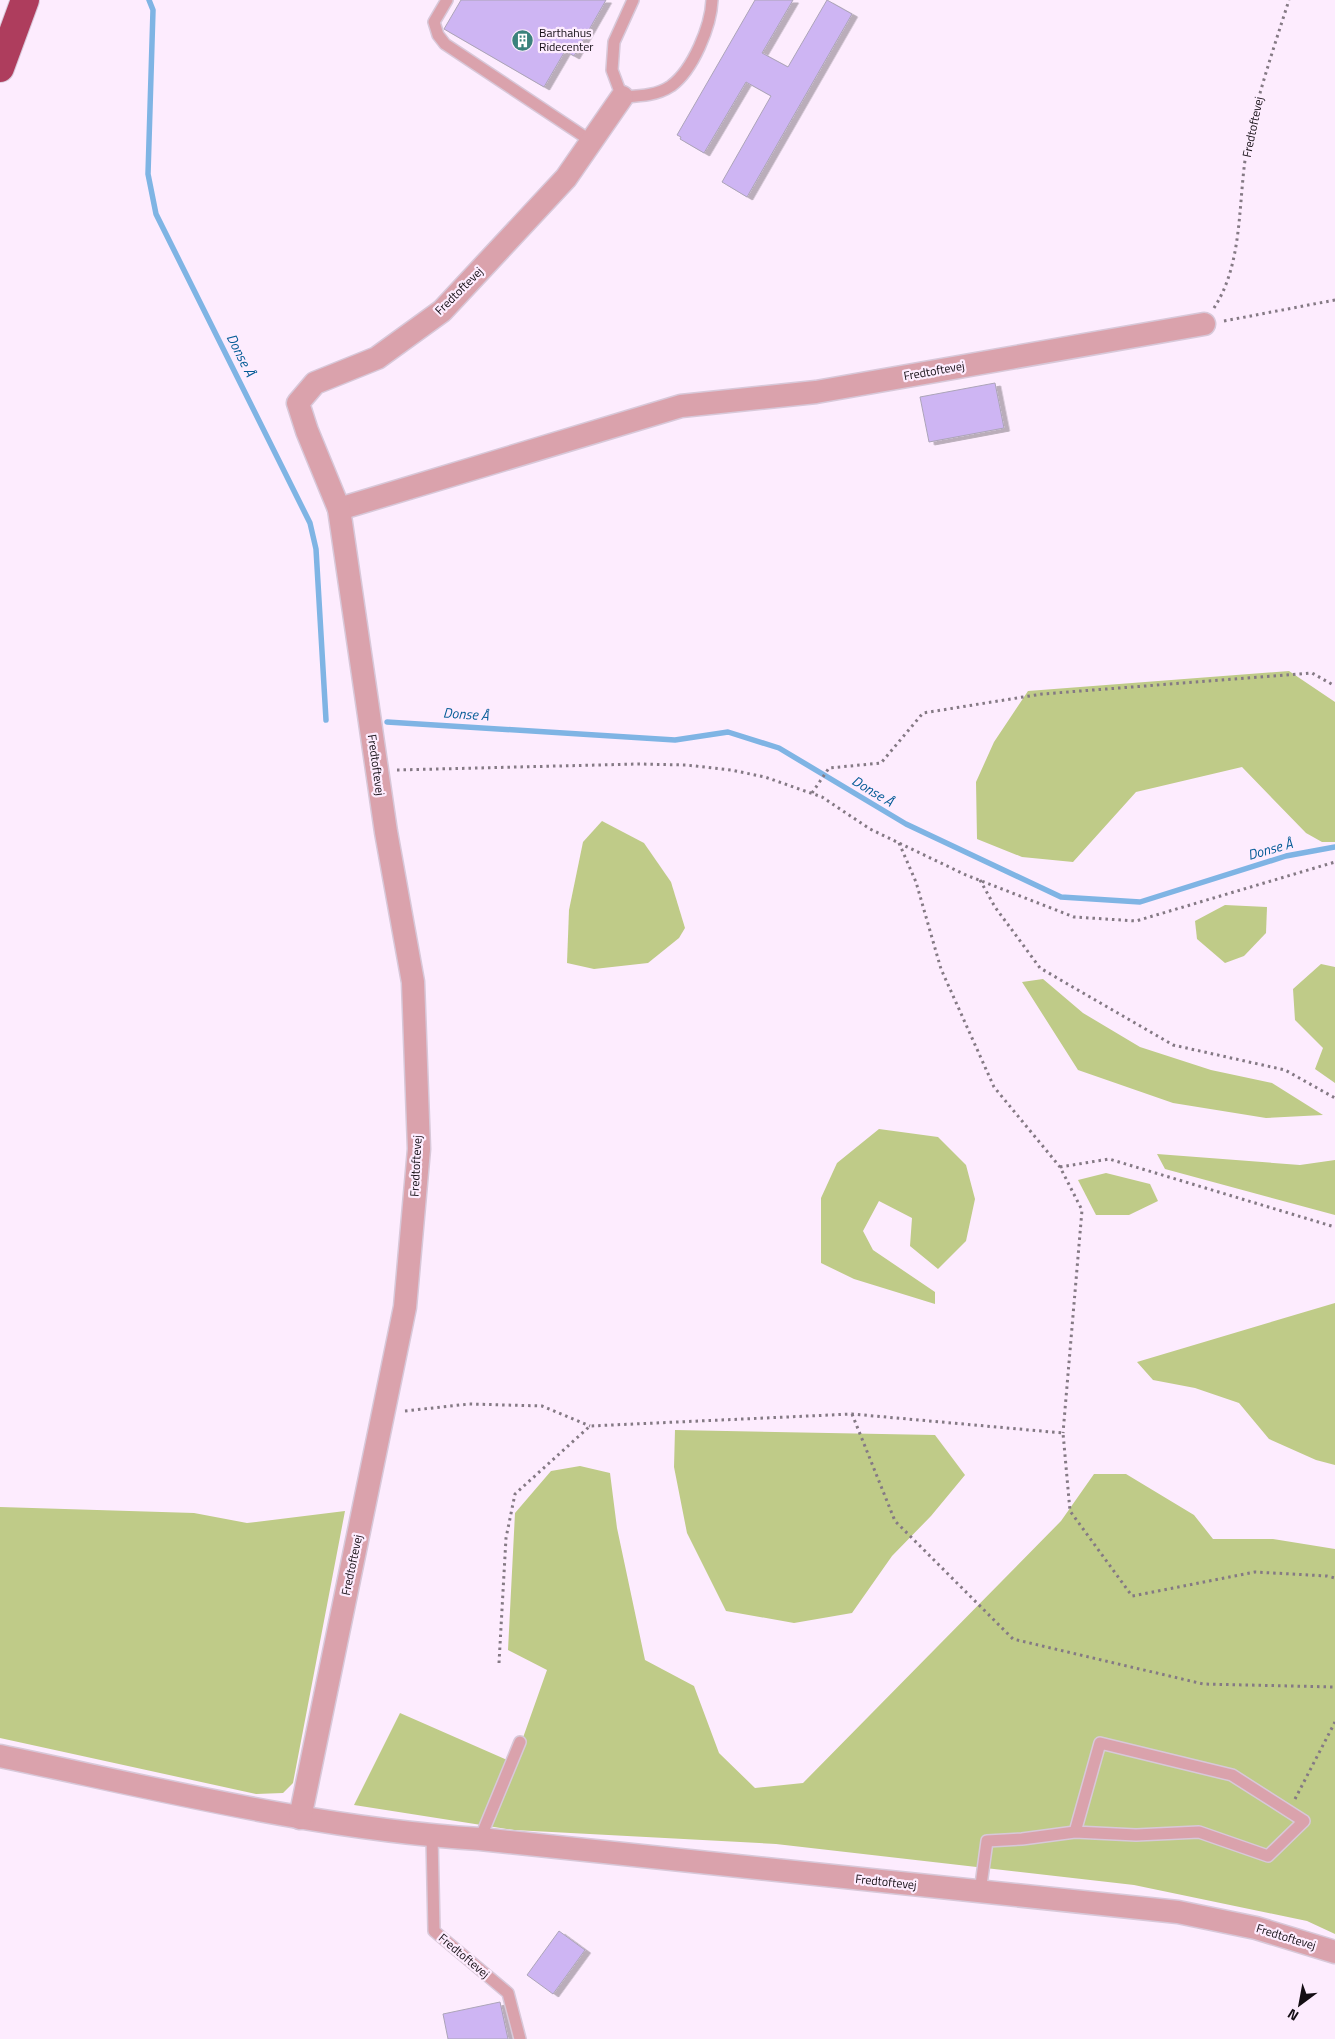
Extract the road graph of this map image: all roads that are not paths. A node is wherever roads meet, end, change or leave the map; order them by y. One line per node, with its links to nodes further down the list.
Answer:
1 (25, 0): 5 (highway)
2 (447, 0): 7 (lane)
3 (633, 0): 6 (lane)
4 (712, 0): 6 (lane)
5 (0, 68)
6 (622, 97): 7 (street, Fredtoftevej)
7 (591, 141): 9 (street, Fredtoftevej)
8 (1204, 324): 9 (street, Fredtoftevej)
9 (339, 510): 12 (street, Fredtoftevej)
10 (520, 1742): 15 (lane)
11 (0, 1756): 12 (street, Fredtoftevej)
12 (300, 1818): 14 (street, Fredtoftevej)
13 (1074, 1832): 13 (lane); 16 (lane)
14 (432, 1836): 15 (street, Fredtoftevej); 18 (lane, Fredtoftevej)
15 (480, 1839): 16 (street, Fredtoftevej)
16 (980, 1892): 17 (street, Fredtoftevej)
17 (1335, 1952)
18 (520, 2039)

